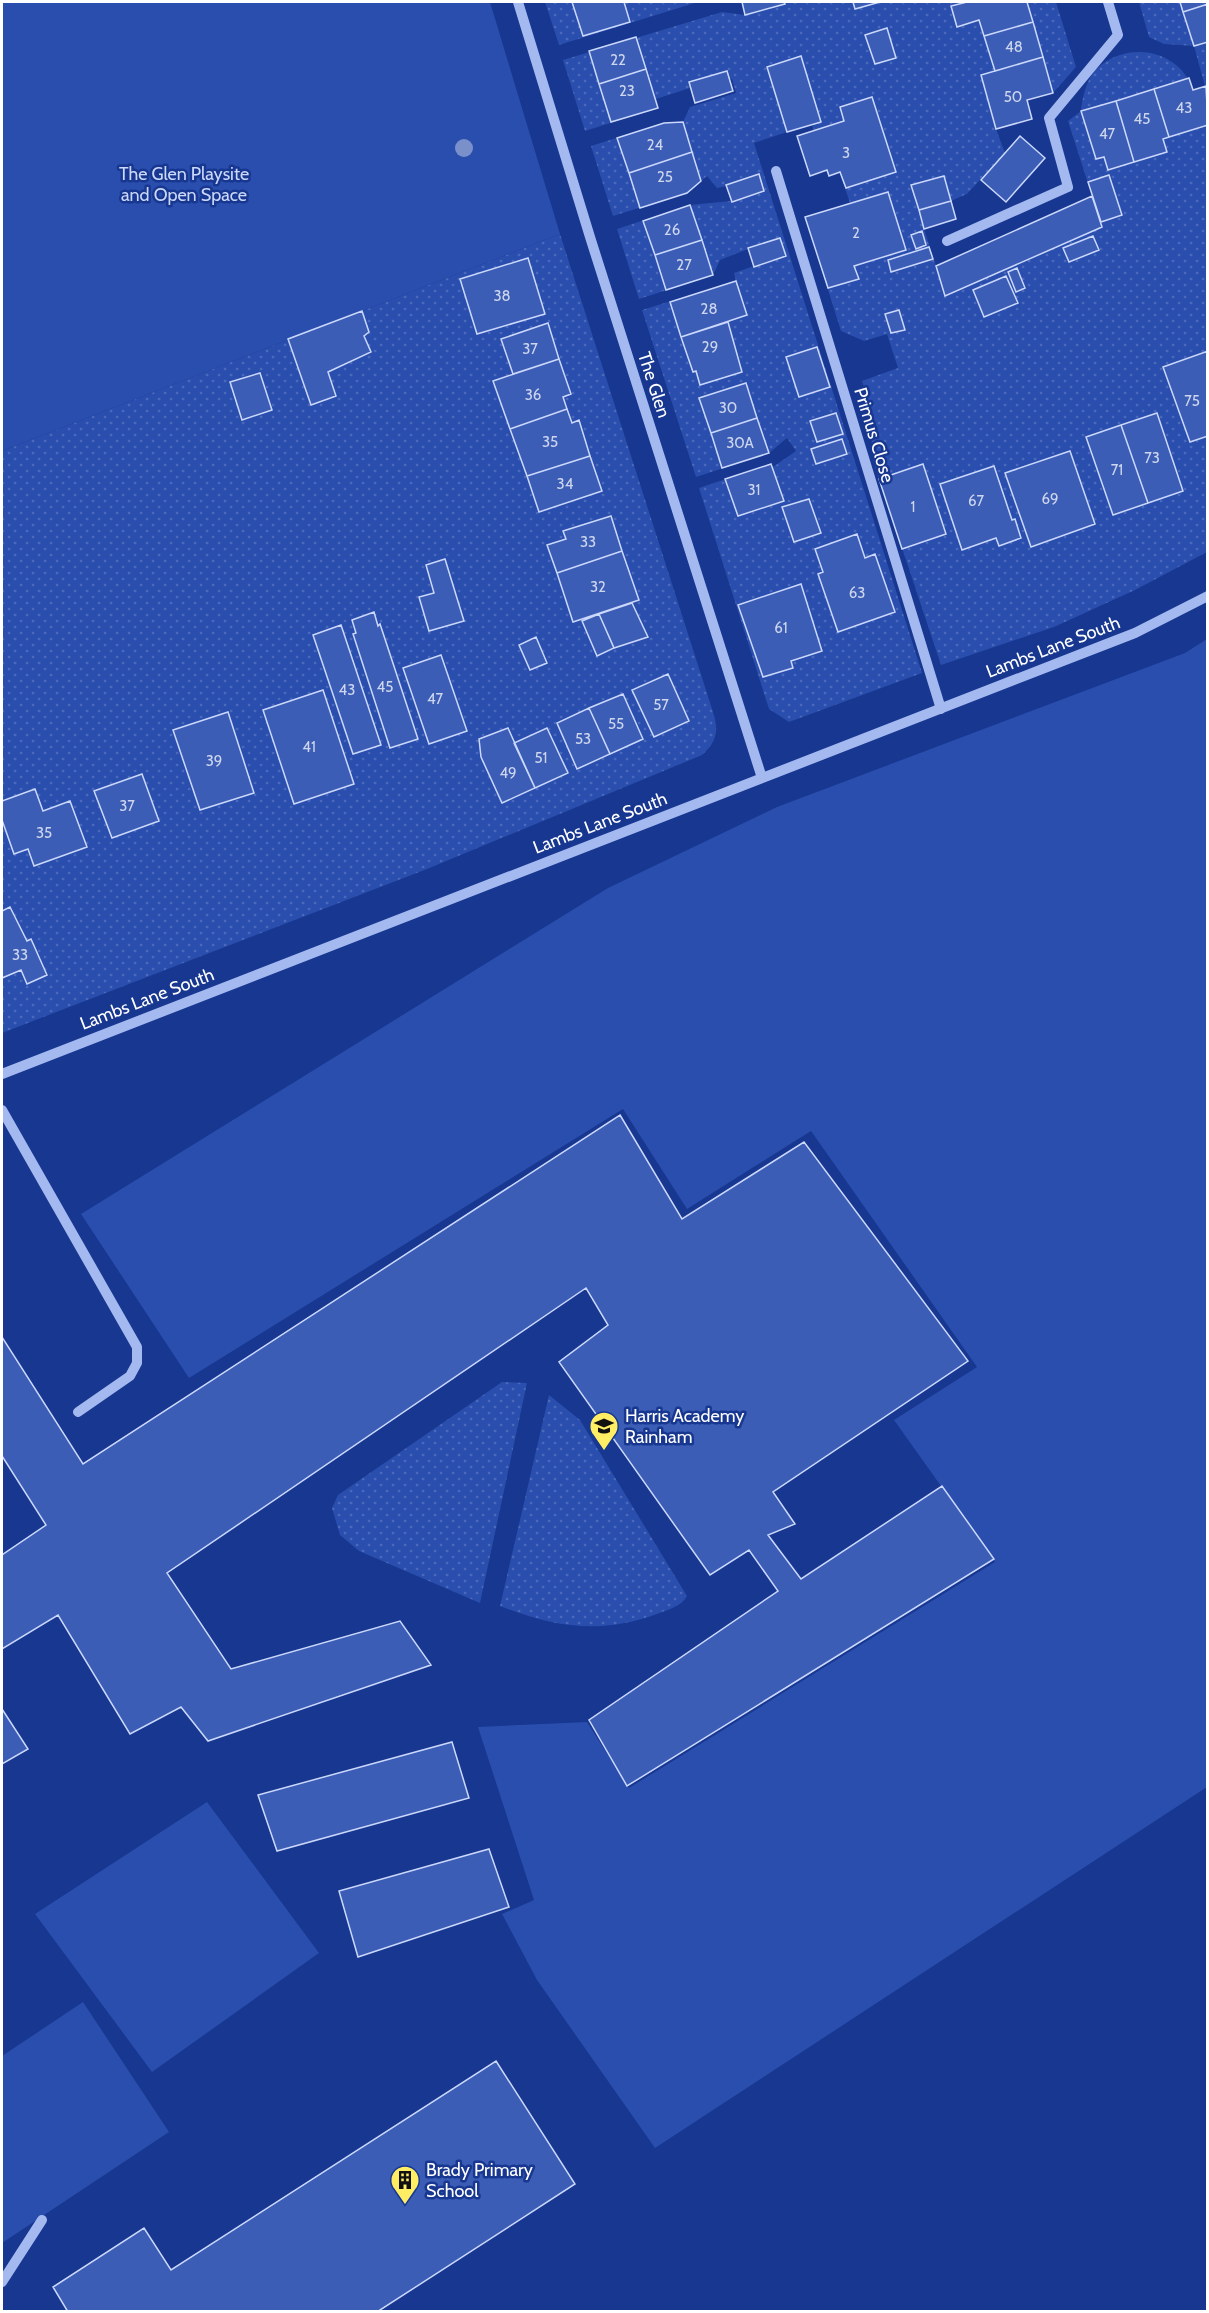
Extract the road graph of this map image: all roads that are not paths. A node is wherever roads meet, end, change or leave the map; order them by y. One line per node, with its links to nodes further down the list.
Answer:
1 (518, 2): 7 (street, The Glen)
2 (1108, 2): 4 (street)
3 (776, 171): 6 (street, Primus Close)
4 (947, 241)
5 (1208, 596): 6 (street, Lambs Lane South)
6 (941, 709): 7 (street, Lambs Lane South)
7 (762, 778): 8 (street, Lambs Lane South)
8 (2, 1074)
9 (2, 1110): 10 (street)
10 (78, 1412)
11 (42, 2220): 12 (street)
12 (2, 2282)

